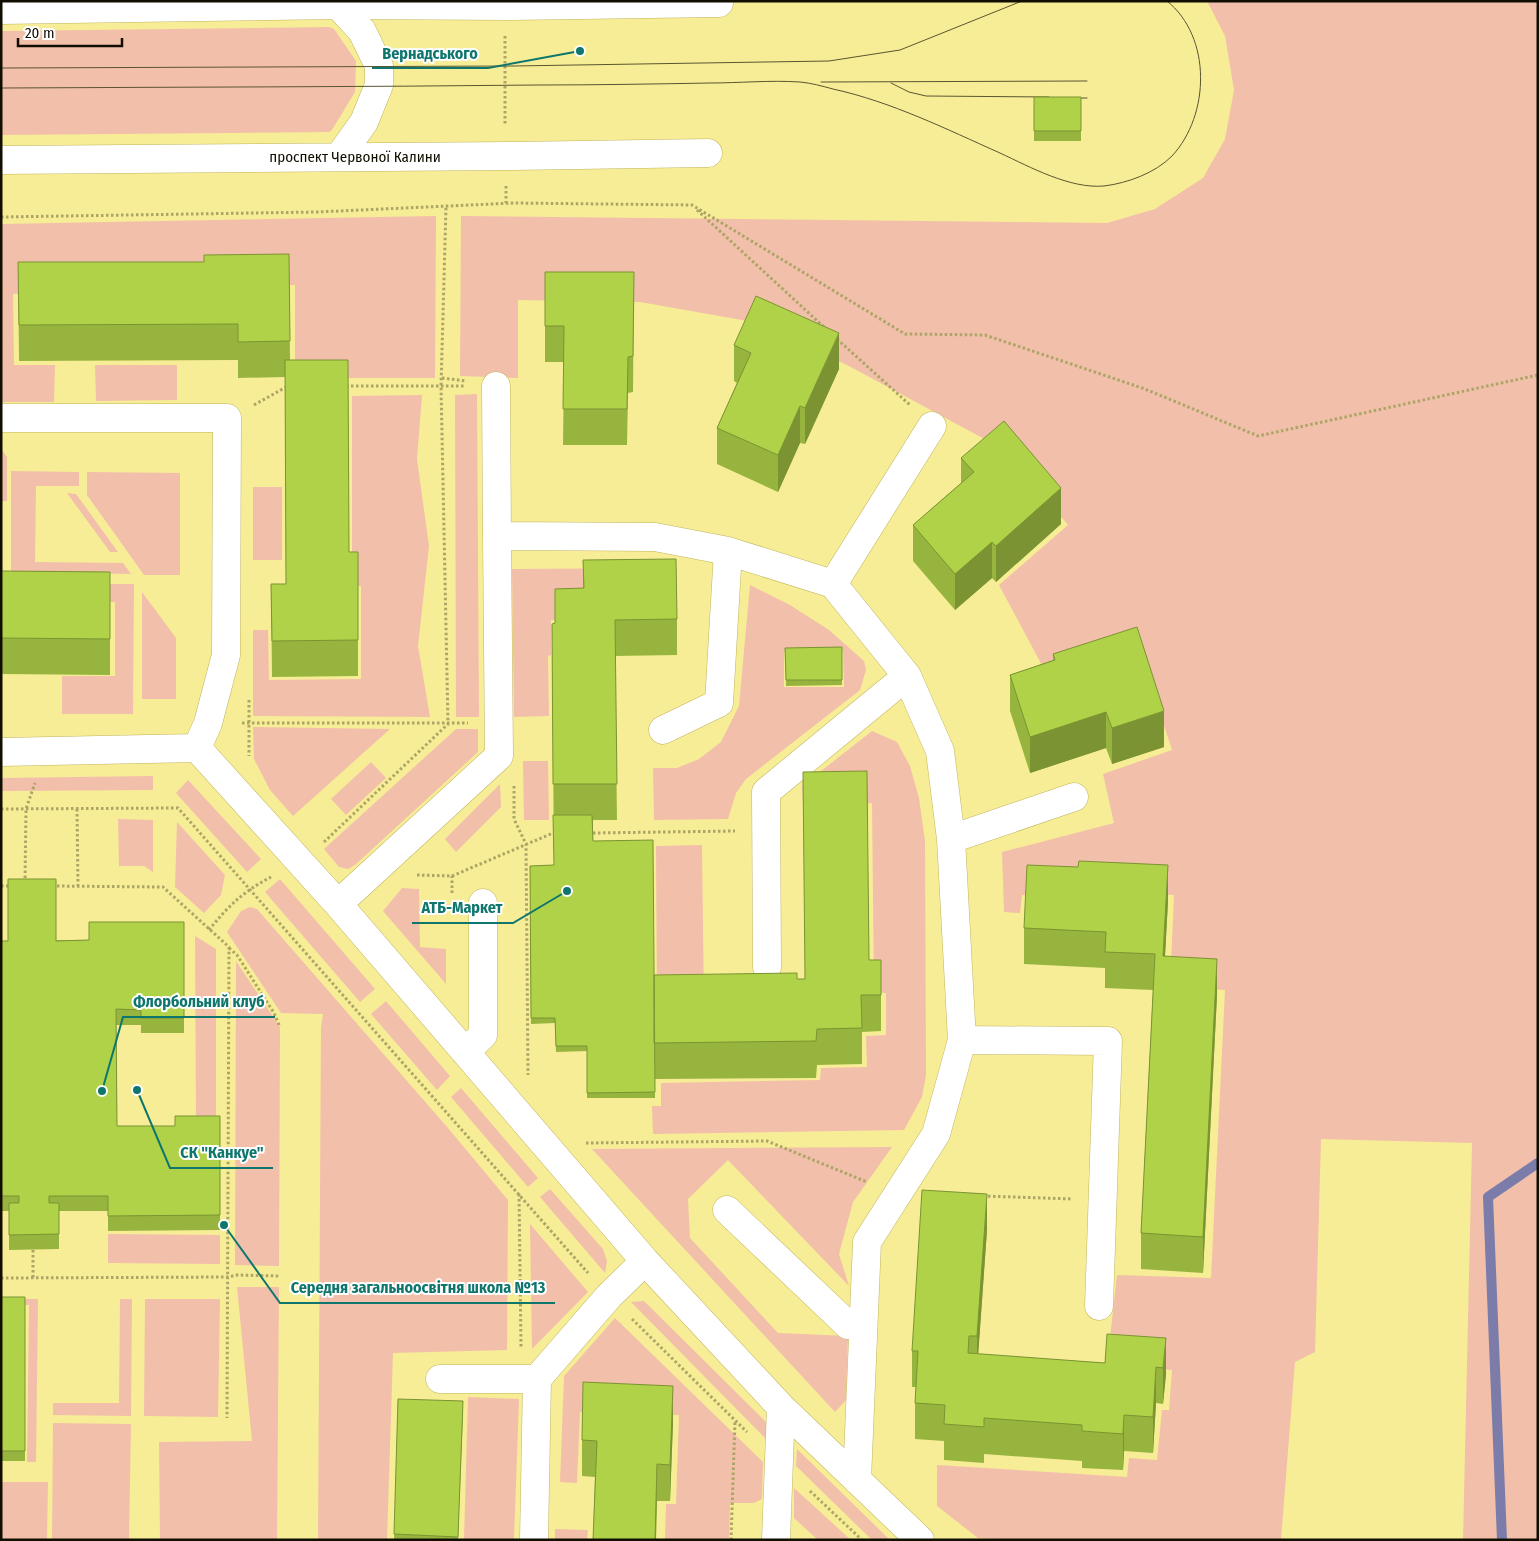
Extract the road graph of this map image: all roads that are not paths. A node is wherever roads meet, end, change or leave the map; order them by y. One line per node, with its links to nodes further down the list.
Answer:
1 (719, 3): 2 (street)
2 (338, 5): 3 (street); 5 (street)
3 (1, 10)
4 (708, 153): 5 (street, проспект Червоної Калини)
5 (338, 157): 6 (street, проспект Червоної Калини)
6 (1, 160)
7 (496, 386): 10 (street)
8 (1, 418): 15 (street)
9 (932, 426): 12 (street)
10 (497, 536): 11 (street); 20 (street)
11 (728, 551): 12 (street); 14 (street)
12 (833, 584): 13 (street)
13 (907, 676): 18 (street); 21 (street)
14 (663, 730)
15 (198, 748): 16 (street); 20 (street)
16 (1, 752)
17 (1074, 798): 18 (street)
18 (951, 840): 22 (street)
19 (483, 903): 23 (street)
20 (338, 904): 23 (street)
21 (767, 967)
22 (962, 1040): 26 (street); 27 (street)
23 (465, 1052): 25 (street)
24 (727, 1210): 27 (street)
25 (645, 1261): 29 (street); 30 (street)
26 (1099, 1306)
27 (864, 1326): 31 (street)
28 (440, 1379): 29 (street)
29 (537, 1379): 32 (street)
30 (780, 1407): 31 (street); 33 (street)
31 (857, 1480): 34 (street)
32 (534, 1540)
33 (776, 1540)
34 (920, 1540)

